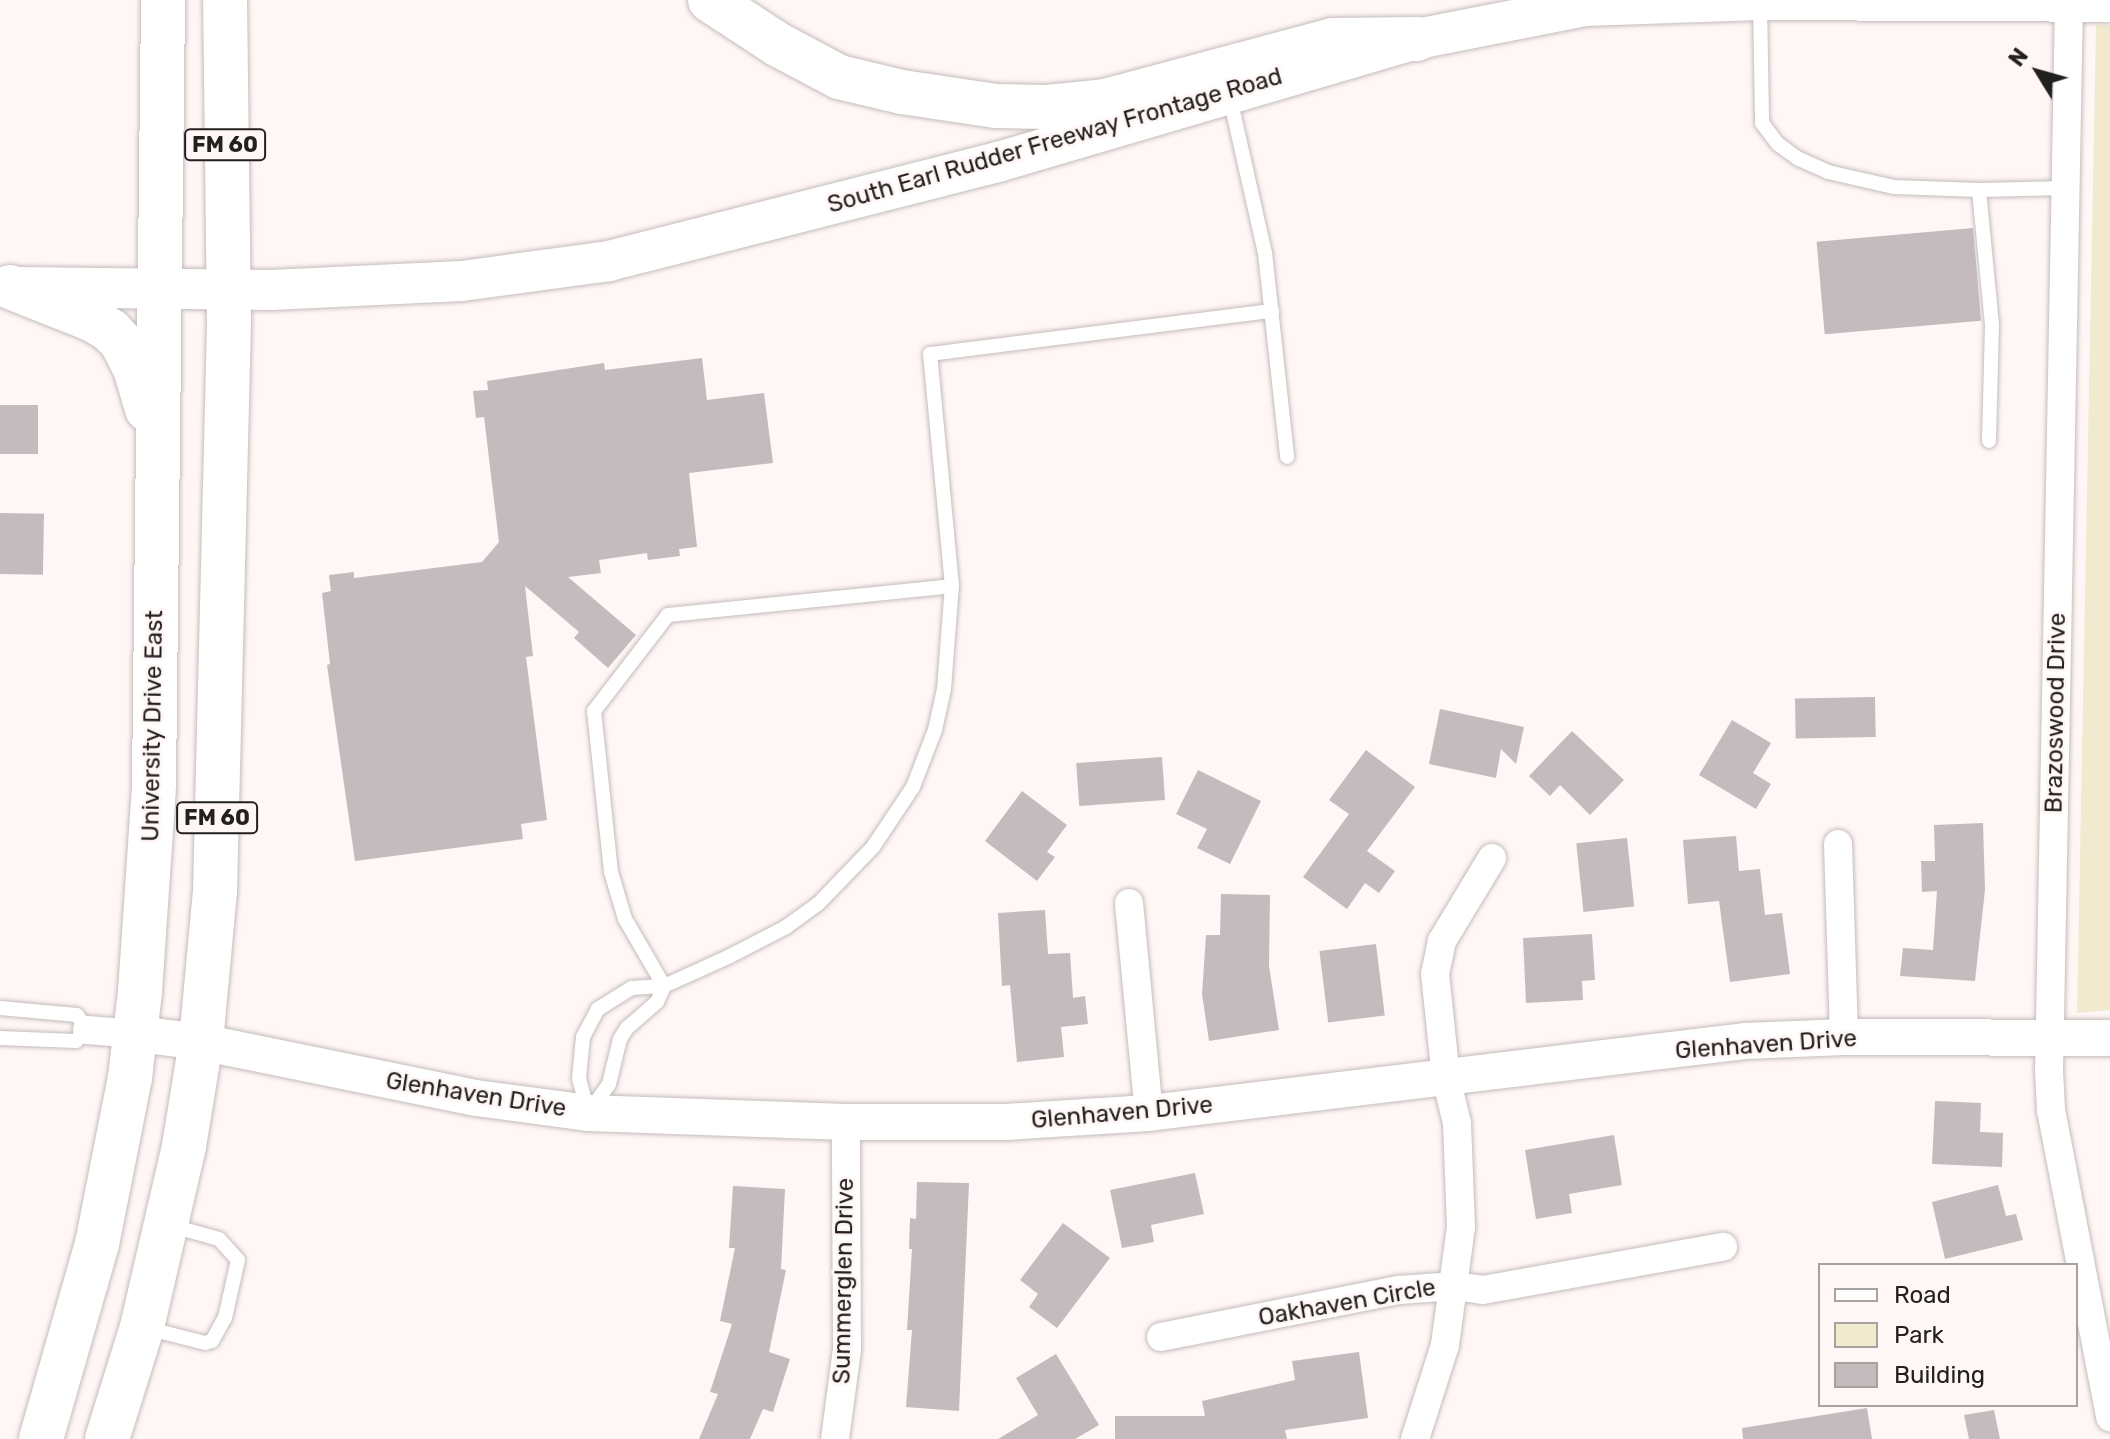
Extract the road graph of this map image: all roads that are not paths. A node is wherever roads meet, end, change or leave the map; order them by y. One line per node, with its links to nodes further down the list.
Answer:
1 (163, 0): 12 (main road, University Drive East / FM 60)
2 (225, 0): 13 (main road, FM 60)
3 (710, 0): 7 (main road)
4 (1760, 0): 6 (main road, South Earl Rudder Freeway Frontage Road); 7 (main road, South Earl Rudder Freeway Frontage Road); 10 (lane)
5 (2110, 2): 6 (main road, South Earl Rudder Freeway Frontage Road)
6 (2069, 3): 9 (street, Brazoswood Drive)
7 (1417, 39): 8 (main road, South Earl Rudder Freeway Frontage Road)
8 (1229, 91): 13 (main road, South Earl Rudder Freeway Frontage Road); 14 (lane)
9 (2066, 188): 10 (lane); 29 (street, Brazoswood Drive)
10 (1979, 190): 15 (lane)
11 (5, 287): 12 (main road, South Earl Rudder Freeway Frontage Road); 17 (main road)
12 (160, 290): 13 (main road, South Earl Rudder Freeway Frontage Road); 17 (main road, University Drive East / FM 60)
13 (227, 290): 30 (main road, FM 60)
14 (1272, 311): 16 (lane); 18 (lane)
15 (1989, 441)
16 (1287, 457)
17 (159, 464): 25 (main road, University Drive East / FM 60)
18 (952, 586): 22 (lane); 22 (lane)
19 (1838, 844): 26 (street)
20 (1492, 858): 31 (street)
21 (1129, 903): 33 (street)
22 (664, 986): 32 (lane); 32 (lane)
23 (0, 1008): 24 (lane)
24 (87, 1030): 25 (street); 27 (lane)
25 (137, 1034): 30 (street, Glenhaven Drive); 41 (main road, University Drive East / FM 60)
26 (1844, 1037): 29 (street, Glenhaven Drive); 31 (street, Glenhaven Drive)
27 (0, 1038)
28 (2110, 1038): 29 (street, Glenhaven Drive)
29 (2049, 1041): 40 (street, Brazoswood Drive)
30 (201, 1042): 32 (street, Glenhaven Drive); 35 (main road, FM 60)
31 (1446, 1078): 33 (street, Glenhaven Drive); 37 (street)
32 (588, 1113): 34 (street, Glenhaven Drive)
33 (1149, 1113): 34 (street, Glenhaven Drive)
34 (846, 1122): 43 (street, Summerglen Drive)
35 (167, 1225): 38 (main road, FM 60); 38 (lane)
36 (1723, 1247): 37 (street, Oakhaven Circle)
37 (1455, 1286): 39 (street, Oakhaven Circle); 44 (street)
38 (142, 1327): 42 (main road, FM 60)
39 (1161, 1337)
40 (2110, 1417)
41 (41, 1439)
42 (107, 1439)
43 (835, 1439)
44 (1415, 1439)

